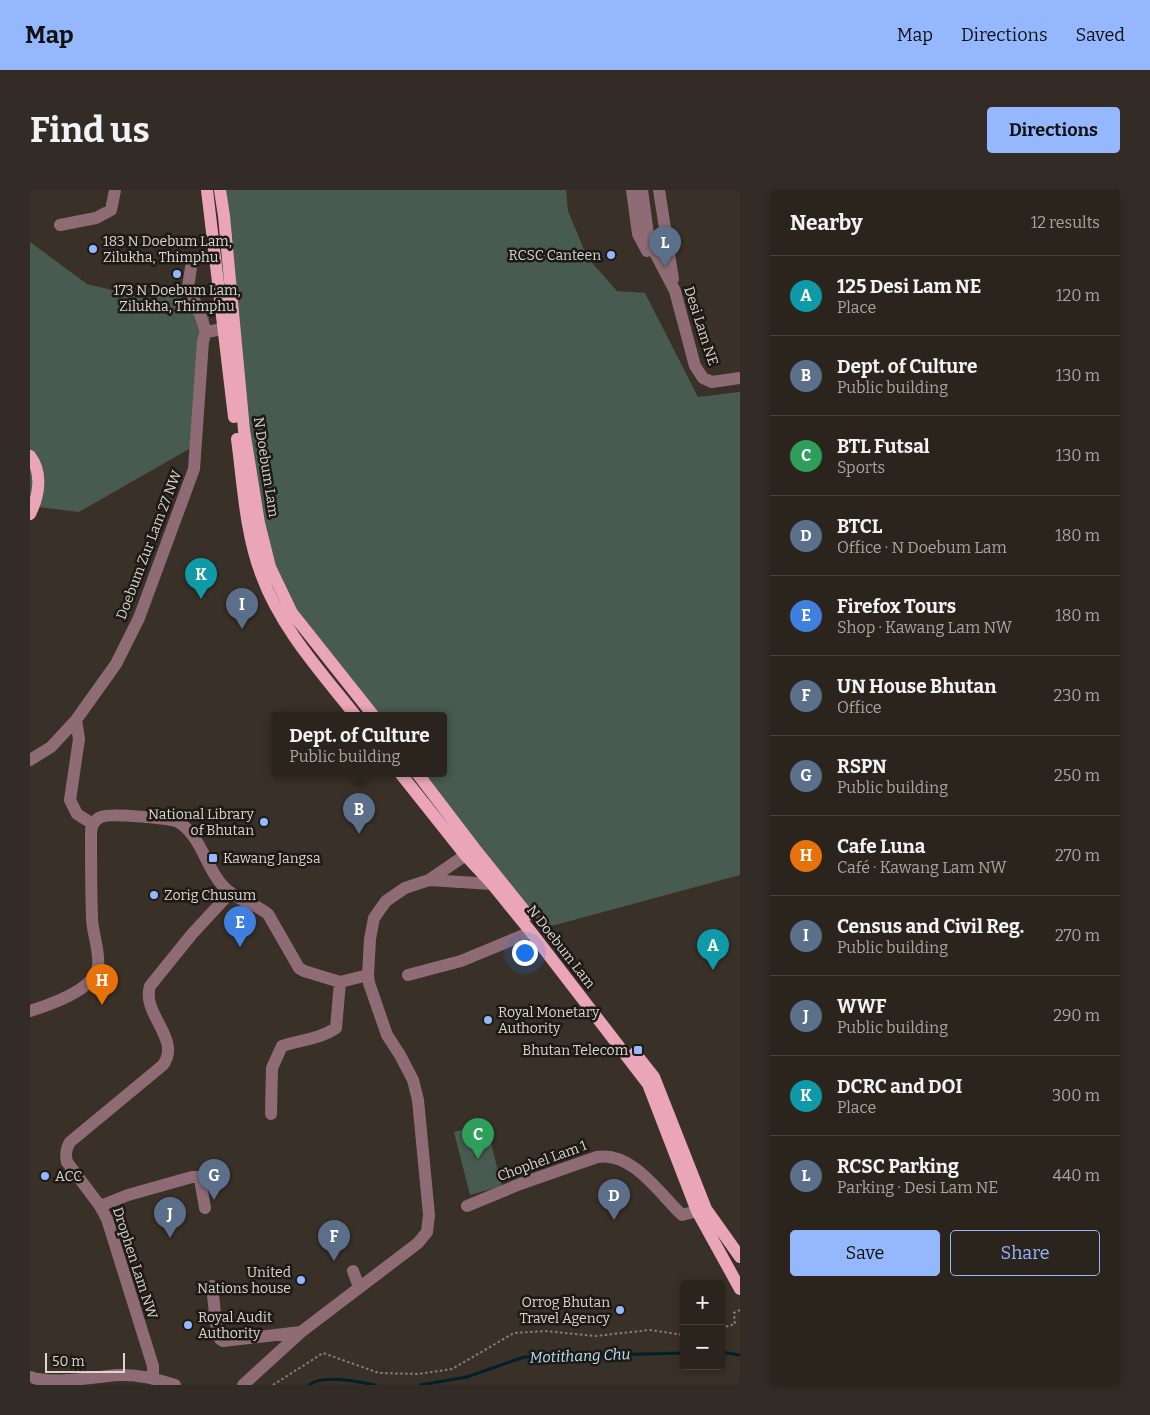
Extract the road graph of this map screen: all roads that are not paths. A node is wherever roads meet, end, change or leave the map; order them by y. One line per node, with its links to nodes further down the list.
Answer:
1 (115, 190): 7 (street)
2 (207, 190): 10 (main road, N Doebum Lam)
3 (220, 190): 10 (main road, N Doebum Lam)
4 (632, 190): 12 (street)
5 (642, 190): 9 (street, Desi Lam NE)
6 (659, 190): 9 (street)
7 (60, 225)
8 (192, 261): 11 (street)
9 (676, 291): 12 (street, Desi Lam NE)
10 (229, 328): 11 (street); 16 (main road, N Doebum Lam); 17 (main road, N Doebum Lam)
11 (206, 332): 18 (street, Doebum Zur Lam 27 NW)
12 (687, 337): 13 (street, Desi Lam NE)
13 (740, 378)
14 (30, 456): 15 (main road)
15 (30, 514)
16 (353, 712)
17 (371, 712)
18 (76, 720): 19 (street, Doebum Zur Lam 27 NW); 22 (street)
19 (30, 760)
20 (404, 777): 23 (main road, N Doebum Lam)
21 (420, 777): 23 (main road, N Doebum Lam)
22 (93, 824): 26 (street); 31 (street)
23 (470, 852): 24 (street); 25 (main road, N Doebum Lam)
24 (430, 880): 25 (street); 28 (street)
25 (496, 882): 27 (main road, N Doebum Lam); 37 (main road, N Doebum Lam)
26 (230, 893): 30 (street); 33 (street, Drophen Lam NW)
27 (531, 932): 29 (street); 36 (main road, N Doebum Lam)
28 (368, 975): 30 (street); 40 (street)
29 (408, 975)
30 (340, 982): 32 (street)
31 (30, 1011)
32 (271, 1114)
33 (100, 1206): 35 (street); 44 (street, Drophen Lam NW)
34 (467, 1206): 36 (street, Chophel Lam 1)
35 (205, 1208)
36 (697, 1211): 41 (main road, N Doebum Lam)
37 (740, 1257)
38 (353, 1271): 40 (street)
39 (212, 1286): 42 (street)
40 (358, 1287): 42 (street)
41 (740, 1289)
42 (301, 1332): 46 (street)
43 (30, 1377): 44 (street)
44 (153, 1378): 45 (street)
45 (175, 1385)
46 (243, 1385)

